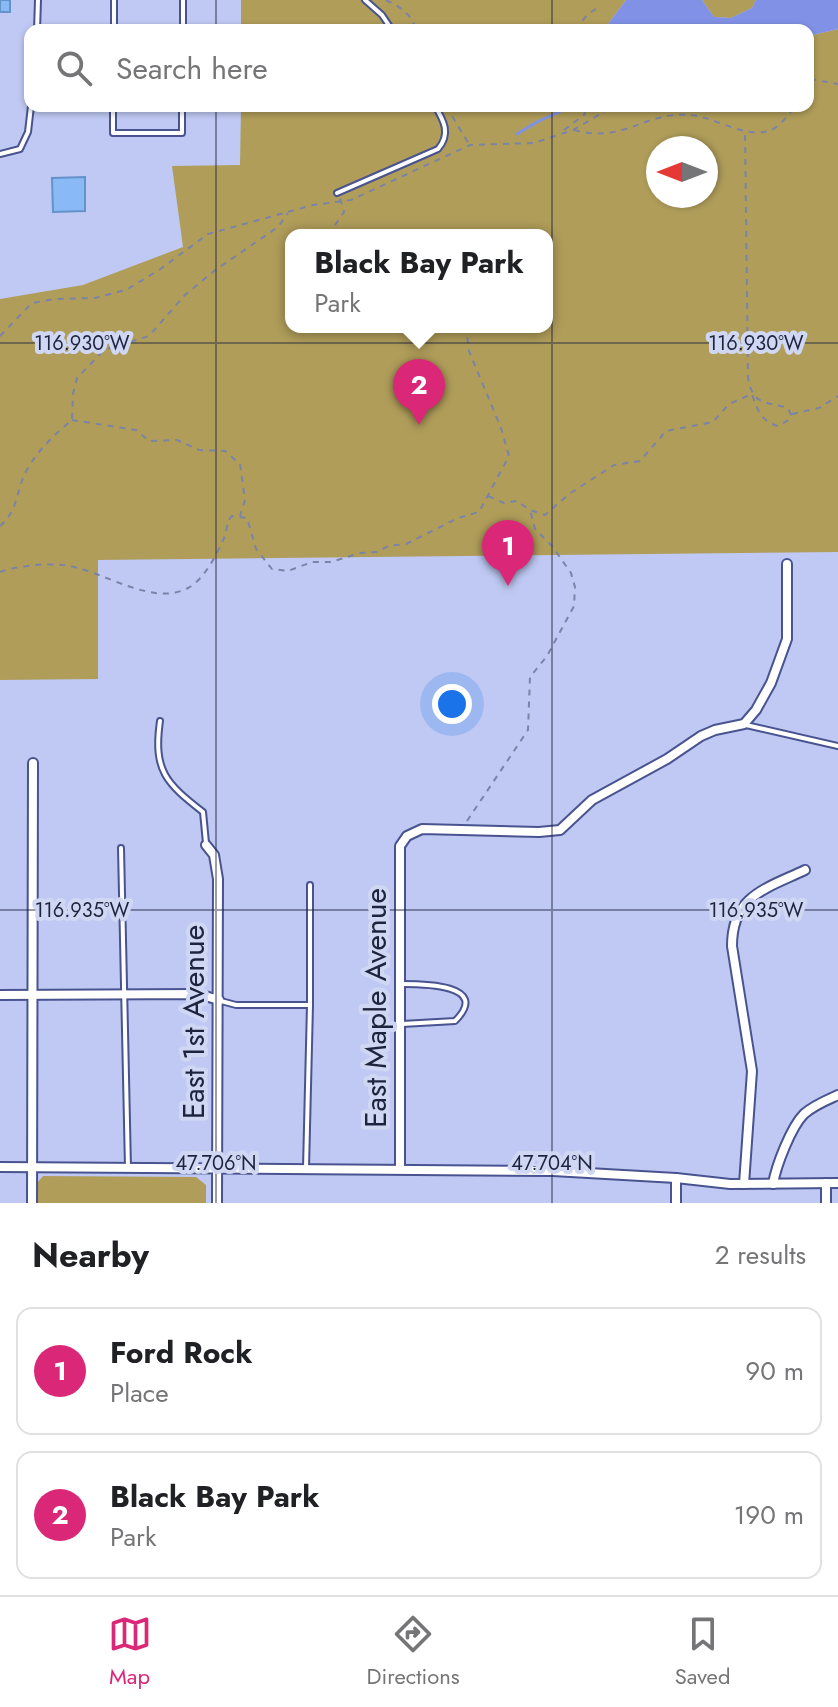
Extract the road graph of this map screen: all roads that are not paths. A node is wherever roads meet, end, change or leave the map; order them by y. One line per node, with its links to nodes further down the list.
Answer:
1 (38, 0): 5 (lane)
2 (114, 0): 6 (lane)
3 (183, 0): 7 (lane)
4 (365, 0): 8 (lane)
5 (37, 24)
6 (114, 24)
7 (183, 24)
8 (388, 24)
9 (30, 112): 13 (lane)
10 (113, 112): 11 (lane)
11 (182, 112)
12 (438, 112): 14 (lane)
13 (0, 154)
14 (337, 193)
15 (787, 564): 17 (street)
16 (160, 721): 20 (lane)
17 (744, 724): 18 (lane); 24 (street, East Maple Avenue)
18 (838, 746)
19 (33, 763): 27 (street)
20 (206, 845): 28 (street, East 1st Avenue)
21 (121, 848): 25 (lane)
22 (805, 870): 41 (street)
23 (310, 885): 29 (lane)
24 (401, 984): 30 (street, East Maple Avenue); 30 (lane)
25 (124, 993): 27 (street); 28 (street); 34 (lane)
26 (0, 995): 27 (street)
27 (34, 995): 33 (street)
28 (219, 1000): 29 (lane); 36 (street, East 1st Avenue)
29 (310, 1005): 35 (lane)
30 (402, 1024): 37 (street, East Maple Avenue)
31 (838, 1095): 42 (street)
32 (0, 1167): 33 (street)
33 (32, 1167): 34 (street); 43 (street)
34 (128, 1168): 36 (street)
35 (306, 1168): 36 (street); 37 (street)
36 (217, 1169): 44 (street, East 1st Avenue)
37 (400, 1169): 38 (street)
38 (676, 1178): 41 (street); 45 (street)
39 (826, 1183): 40 (street); 42 (street); 46 (street)
40 (838, 1183)
41 (744, 1184): 42 (street)
42 (773, 1184)
43 (32, 1203)
44 (217, 1203)
45 (676, 1203)
46 (826, 1203)

